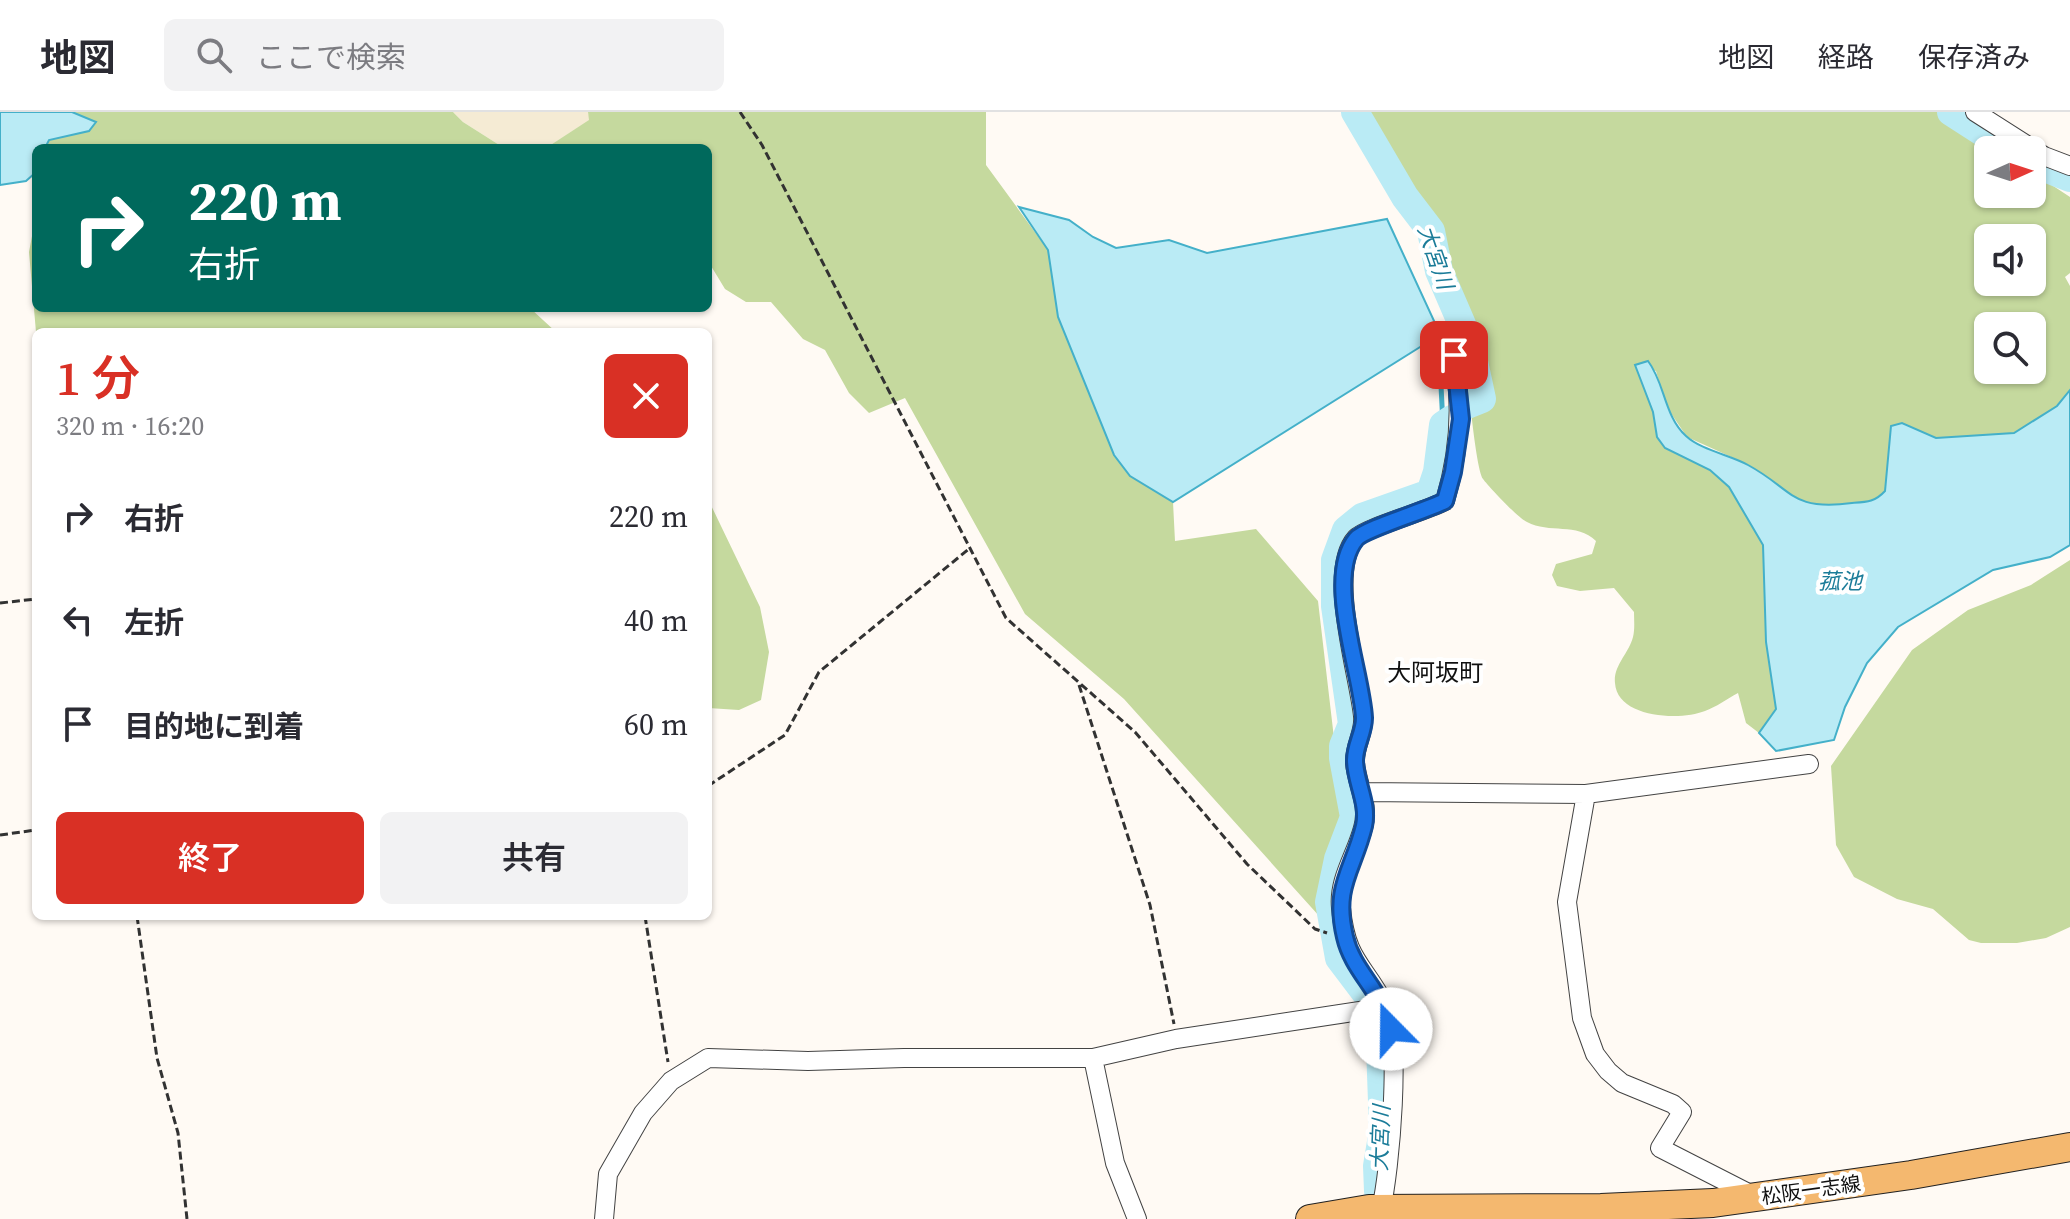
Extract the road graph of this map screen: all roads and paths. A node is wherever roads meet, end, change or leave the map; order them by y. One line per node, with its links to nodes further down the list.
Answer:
1 (740, 112): 5 (path)
2 (1975, 112): 3 (street)
3 (2070, 166)
4 (1449, 337): 11 (street)
5 (970, 548): 8 (path); 10 (path)
6 (32, 599): 7 (path)
7 (0, 603)
8 (1078, 682): 17 (path); 19 (path)
9 (1809, 764): 12 (street)
10 (712, 783)
11 (1363, 792): 12 (street); 17 (street)
12 (1586, 794): 23 (street)
13 (32, 831): 14 (path)
14 (0, 835)
15 (138, 920): 26 (path)
16 (646, 920): 21 (path)
17 (1338, 935): 18 (street)
18 (1380, 1009): 19 (street); 24 (street)
19 (1176, 1039): 20 (street)
20 (1093, 1058): 21 (street); 28 (street)
21 (671, 1081): 27 (street)
22 (2070, 1147): 23 (main road, 松阪一志線)
23 (1757, 1198): 25 (main road, 松阪一志線)
24 (1385, 1205): 25 (main road, 松阪一志線); 29 (main road, 松阪一志線)
25 (1715, 1211)
26 (187, 1219)
27 (604, 1219)
28 (1137, 1219)
29 (1310, 1219)

